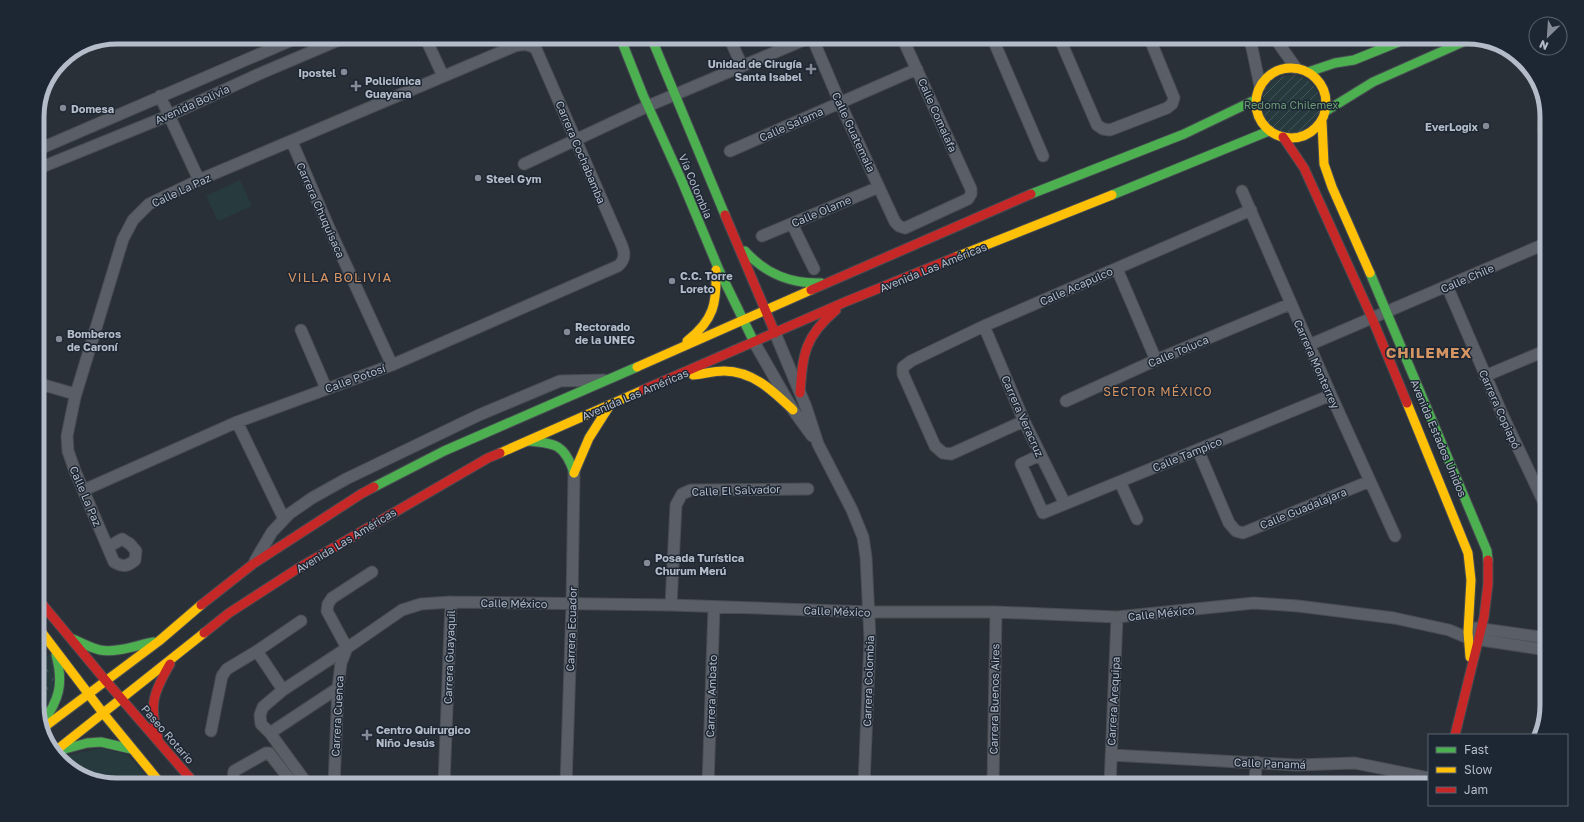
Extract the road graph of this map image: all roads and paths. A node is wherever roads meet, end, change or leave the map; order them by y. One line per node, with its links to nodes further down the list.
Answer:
1 (281, 44): 25 (street, Avenida Bolivia)
2 (330, 44): 30 (street, Avenida Bolivia)
3 (428, 44): 22 (street)
4 (623, 44): 28 (main road, Vía Colombia)
5 (654, 44): 24 (main road, Vía Colombia)
6 (731, 44): 18 (street)
7 (794, 44): 18 (street)
8 (814, 44): 27 (street, Calle Guatemala)
9 (905, 44): 20 (street, Calle Comalafa)
10 (995, 44): 38 (street)
11 (1062, 44): 12 (street)
12 (1152, 44)
13 (1251, 44): 23 (street)
14 (1279, 44): 19 (street)
15 (1394, 44): 21 (main road)
16 (1458, 44): 29 (main road)
17 (531, 46): 22 (street, Calle La Paz); 34 (street, Carrera Cochabamba)
18 (742, 66): 24 (street)
19 (1296, 68): 21 (main road); 23 (main road)
20 (917, 69): 27 (street, Calle Salama); 46 (street, Calle Comalafa)
21 (1308, 72): 29 (main road)
22 (443, 76): 35 (street, Calle La Paz)
23 (1260, 86): 26 (main road)
24 (675, 94): 28 (street); 48 (main road, Vía Colombia)
25 (160, 96): 30 (street); 36 (street, Avenida Bolivia)
26 (1255, 100): 32 (main road); 54 (main road)
27 (840, 103): 37 (street, Calle Salama); 42 (street, Calle Guatemala)
28 (648, 106): 34 (street); 51 (main road, Vía Colombia)
29 (1326, 111): 31 (main road)
30 (170, 115): 40 (street, Avenida Bolivia); 41 (street)
31 (1322, 122): 33 (main road); 59 (main road, Avenida Estados Unidos)
32 (1269, 131): 33 (main road); 56 (main road, Avenida Las Américas)
33 (1283, 138): 60 (main road, Avenida Estados Unidos)
34 (576, 140): 39 (street); 50 (street, Carrera Cochabamba)
35 (292, 142): 41 (street, Calle La Paz); 70 (street, Carrera Chuquisaca)
36 (44, 147)
37 (730, 151)
38 (1044, 156)
39 (524, 164)
40 (44, 166)
41 (199, 180): 77 (street, Calle La Paz)
42 (879, 187): 45 (street, Calle Olame); 46 (street, Calle Guatemala)
43 (1242, 191): 44 (street, Carrera Monterrey)
44 (1251, 210): 53 (street, Calle Acapulco); 57 (street, Carrera Monterrey)
45 (792, 224): 47 (street, Calle Olame); 52 (street)
46 (899, 226)
47 (762, 236)
48 (736, 239): 54 (main road); 58 (main road, Vía Colombia)
49 (1540, 246): 55 (street, Calle Chile)
50 (624, 262): 70 (street, Calle Potosí)
51 (716, 263): 61 (main road, Vía Colombia); 67 (main road)
52 (814, 269)
53 (1117, 269): 62 (street, Calle Acapulco); 69 (street)
54 (831, 282): 58 (main road)
55 (1446, 286): 59 (street, Calle Chile); 71 (street, Carrera Copiapó)
56 (845, 302): 64 (main road, Avenida Las Américas); 76 (main road)
57 (1290, 304): 66 (street, Carrera Monterrey); 69 (street, Calle Toluca)
58 (765, 310): 61 (main road); 64 (main road, Vía Colombia)
59 (1387, 312): 60 (street, Calle Chile); 110 (main road, Avenida Estados Unidos)
60 (1372, 318): 66 (street, Calle Chile); 112 (main road, Avenida Estados Unidos)
61 (743, 321): 65 (main road, Vía Colombia); 67 (main road)
62 (984, 326): 82 (street, Carrera Veracruz); 82 (street, Calle Acapulco)
63 (301, 330): 75 (street)
64 (775, 333): 65 (main road, Avenida Las Américas); 76 (street, Carrera Colombia)
65 (754, 342): 72 (main road, Avenida Las Américas); 81 (street, Carrera Colombia)
66 (1309, 346): 78 (street, Carrera Monterrey)
67 (672, 351): 73 (main road)
68 (1540, 353): 71 (street)
69 (1156, 360): 79 (street, Calle Toluca)
70 (392, 365): 75 (street, Calle Potosí)
71 (1485, 376): 93 (street, Carrera Copiapó)
72 (673, 378): 80 (main road, Avenida Las Américas); 81 (main road)
73 (604, 380): 95 (street); 99 (main road)
74 (44, 385): 77 (street)
75 (326, 388): 83 (street, Calle Potosí)
76 (800, 393): 85 (street, Carrera Colombia)
77 (75, 394): 92 (street, Calle La Paz)
78 (1331, 395): 86 (street, Calle Tampico); 89 (street, Carrera Monterrey)
79 (1066, 401)
80 (610, 405): 84 (main road, Avenida Las Américas); 88 (main road)
81 (793, 410): 85 (street, Carrera Colombia)
82 (1024, 421): 87 (street, Carrera Veracruz)
83 (237, 422): 92 (street, Calle Potosí); 95 (street)
84 (525, 441): 88 (main road); 120 (main road, Avenida Las Américas)
85 (818, 444): 106 (street, Carrera Colombia)
86 (1198, 450): 89 (street, Calle Guadalajara); 90 (street, Calle Tampico)
87 (1040, 455): 94 (street, Carrera Veracruz); 94 (street, Calle Tampico)
88 (574, 473): 102 (street, Carrera Ecuador)
89 (1370, 481): 97 (street, Carrera Monterrey)
90 (1120, 482): 94 (street, Calle Tampico); 96 (street)
91 (808, 489): 103 (street, Calle El Salvador)
92 (84, 490): 98 (street, Calle La Paz)
93 (1540, 494)
94 (1065, 504)
95 (284, 519): 99 (street)
96 (1137, 519)
97 (1394, 536)
98 (108, 547)
99 (253, 564): 115 (main road)
100 (372, 572): 117 (street)
101 (451, 602): 102 (street, Calle México); 117 (street, Calle México); 144 (street, Carrera Guayaquil)
102 (572, 605): 103 (street, Calle México); 145 (street, Carrera Ecuador)
103 (671, 605): 105 (street, Calle México)
104 (44, 606): 114 (main road, Paseo Rotario)
105 (714, 607): 106 (street, Calle México); 146 (street, Carrera Ambato)
106 (869, 612): 107 (street, Calle México); 147 (street, Carrera Colombia)
107 (996, 612): 108 (street, Calle México); 148 (street, Carrera Buenos Aires)
108 (1117, 617): 112 (street, Calle México); 136 (street, Carrera Arequipa)
109 (301, 621): 119 (street)
110 (1481, 628): 112 (street); 113 (street)
111 (44, 635): 116 (main road)
112 (1472, 635): 118 (street); 131 (main road, Avenida Estados Unidos)
113 (1540, 637)
114 (70, 638): 115 (main road); 121 (main road, Paseo Rotario)
115 (159, 640): 121 (main road)
116 (54, 647): 124 (main road); 127 (main road)
117 (347, 648): 122 (street, Carrera Cuenca); 123 (street, Calle México)
118 (1540, 649)
119 (257, 651): 123 (street); 129 (street)
120 (175, 657): 125 (main road, Avenida Las Américas); 132 (main road)
121 (106, 681): 124 (main road); 125 (main road, Paseo Rotario)
122 (338, 688): 130 (street); 143 (street, Carrera Cuenca)
123 (283, 690): 130 (street, Calle México)
124 (89, 694): 126 (main road); 128 (main road)
125 (122, 699): 126 (main road, Avenida Las Américas); 132 (main road, Paseo Rotario)
126 (103, 713): 133 (main road, Avenida Las Américas); 134 (main road)
127 (45, 720)
128 (47, 725)
129 (211, 731)
130 (270, 734): 142 (street)
131 (1455, 734)
132 (160, 743): 139 (main road, Paseo Rotario)
133 (59, 748)
134 (131, 749): 135 (main road); 138 (main road)
135 (60, 750)
136 (1111, 755): 137 (street, Calle Panamá); 149 (street, Carrera Arequipa)
137 (1256, 762): 150 (street); 151 (street, Calle Panamá)
138 (156, 778)
139 (190, 778)
140 (233, 778): 141 (street)
141 (289, 778)
142 (303, 778)
143 (334, 778)
144 (444, 778)
145 (566, 778)
146 (708, 778)
147 (864, 778)
148 (993, 778)
149 (1110, 778)
150 (1255, 778)
151 (1428, 778)

